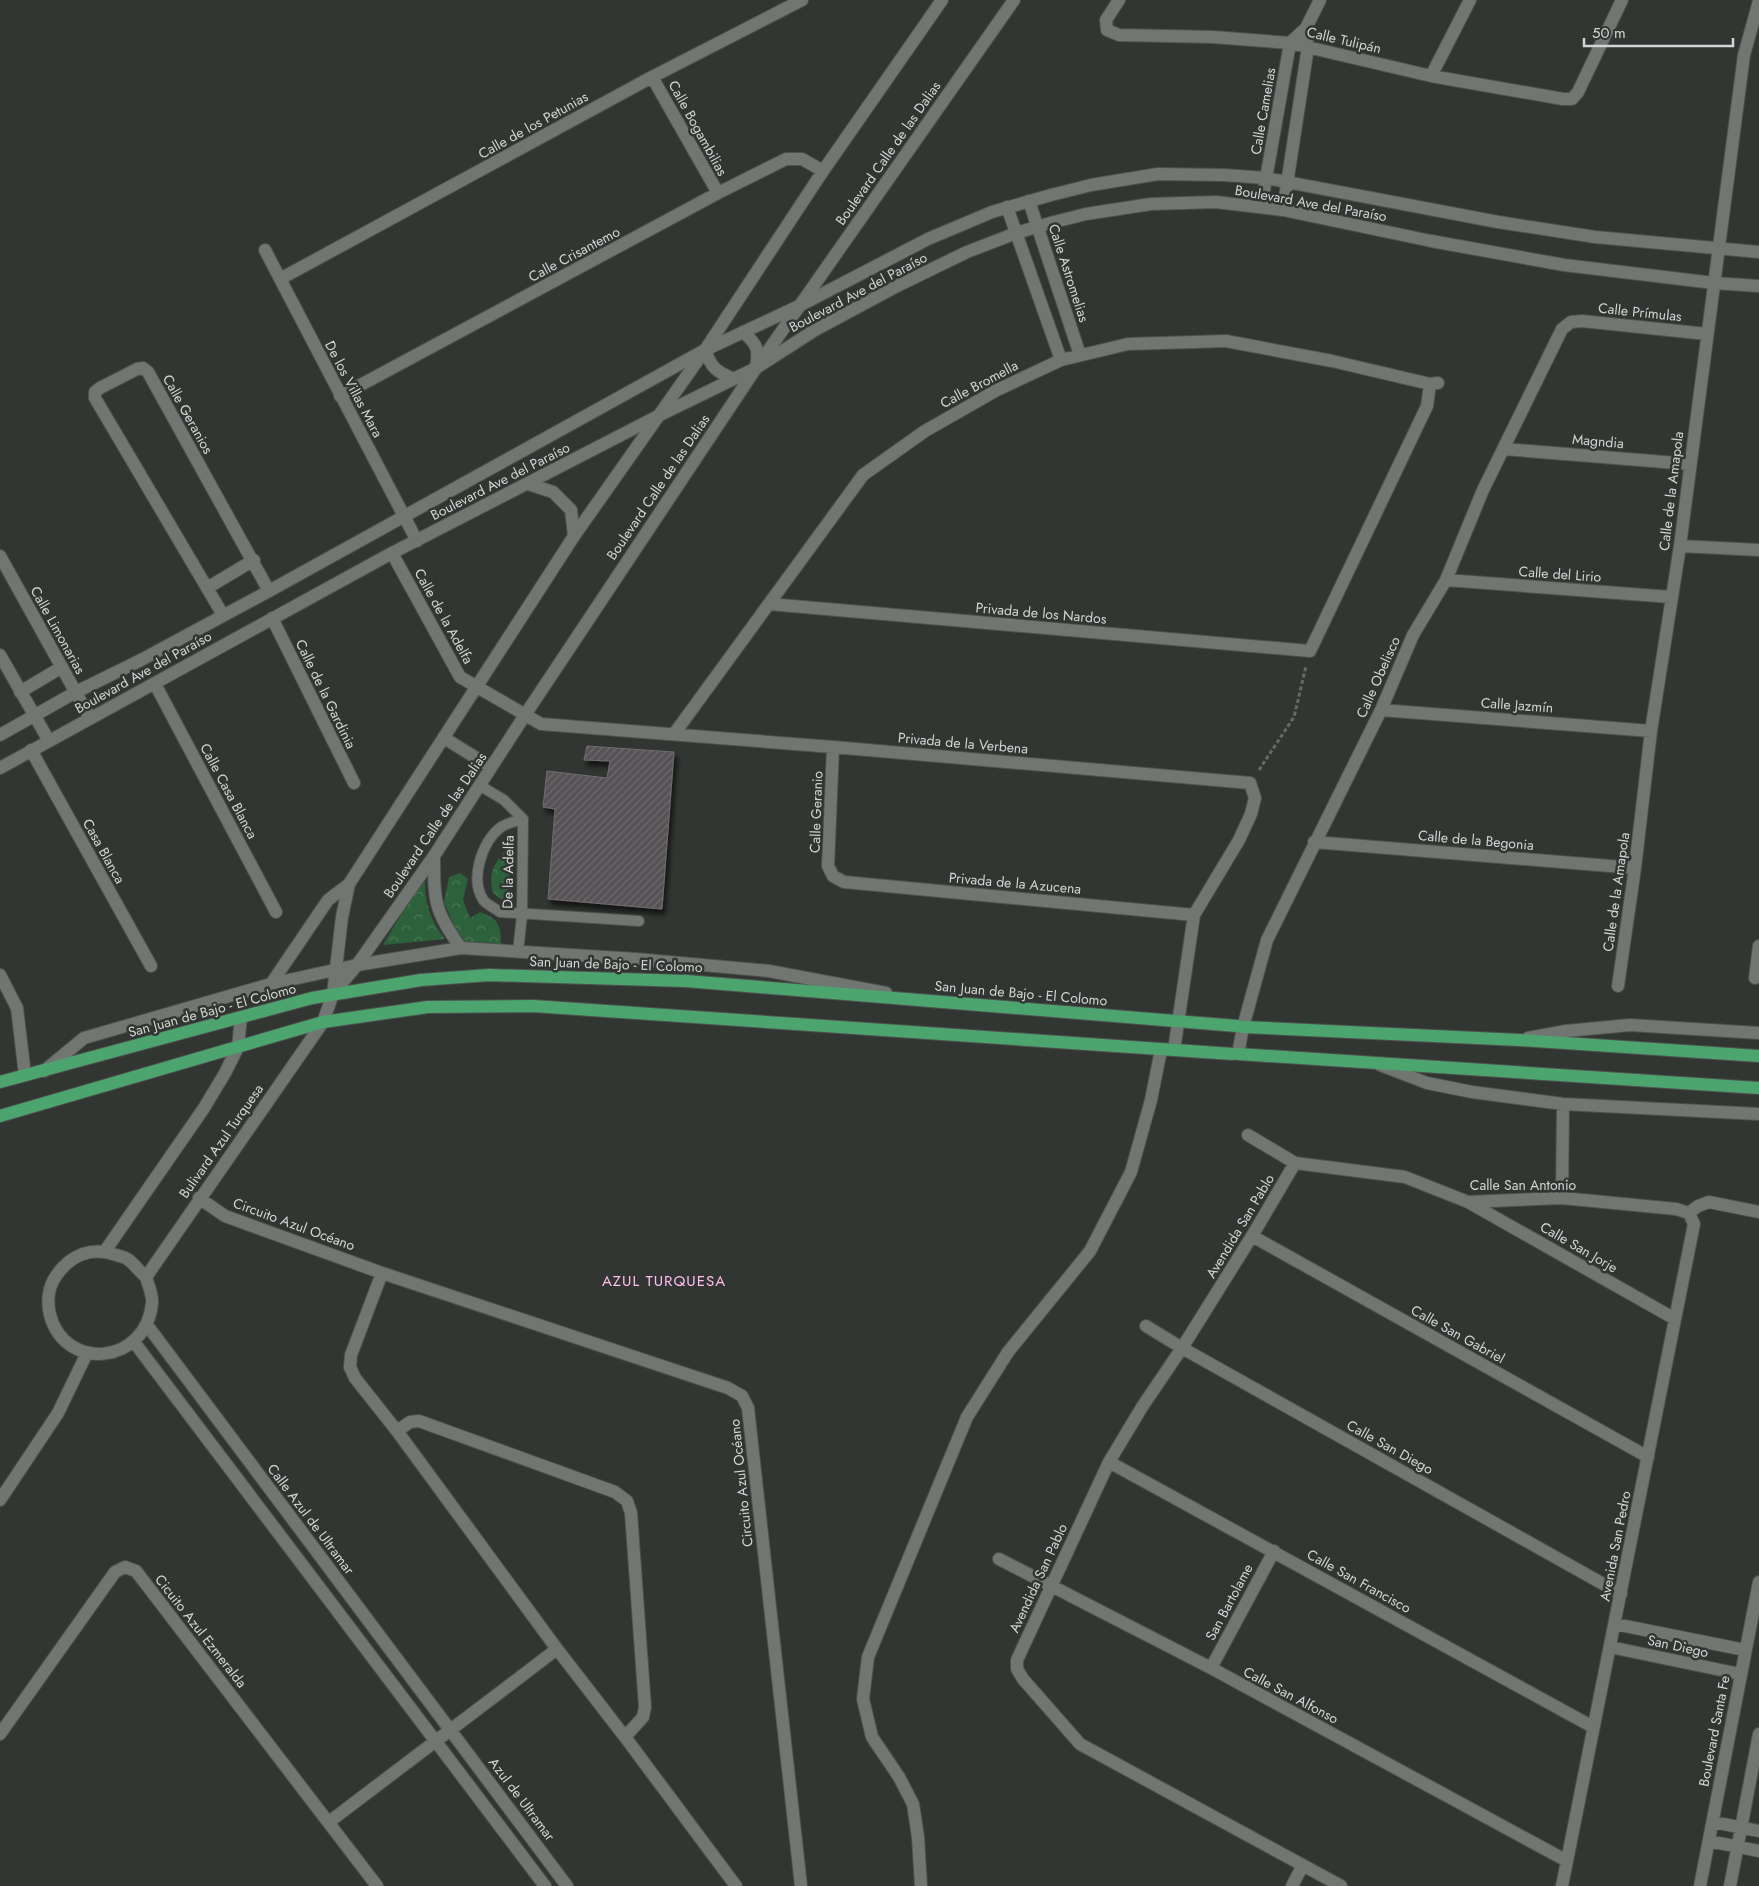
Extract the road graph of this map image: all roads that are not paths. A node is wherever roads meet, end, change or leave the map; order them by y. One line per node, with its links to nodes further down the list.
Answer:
1 (802, 0): 13 (street, Calle de los Petunias)
2 (942, 0): 14 (street, Boulevard Calle de las Dalias)
3 (1014, 0): 30 (street, Boulevard Calle de las Dalias)
4 (1119, 0): 10 (street, Calle Tulipán)
5 (1320, 0): 9 (street)
6 (1470, 0): 12 (street)
7 (1622, 0): 12 (street, Calle Tulipán)
8 (1759, 1): 25 (street, Calle de la Amapola)
9 (1306, 28): 10 (street); 11 (street)
10 (1290, 43): 11 (street, Calle Tulipán); 15 (street, Calle Camelias)
11 (1308, 47): 12 (street, Calle Tulipán); 16 (street)
12 (1431, 76)
13 (652, 77): 17 (street, Calle Bogambilias); 27 (street, Calle de los Petunias)
14 (823, 171): 17 (street, Calle Crisantemo); 34 (street, Boulevard Calle de las Dalias)
15 (1266, 178): 16 (street, Boulevard Ave del Paraíso); 18 (street, Boulevard Ave del Paraíso); 19 (street, Calle Camelias)
16 (1289, 182): 21 (street); 25 (street, Boulevard Ave del Paraíso)
17 (718, 194): 39 (street, Calle Crisantemo)
18 (1029, 201): 20 (street, Boulevard Ave del Paraíso); 22 (street, Calle Astromelias)
19 (1261, 207): 21 (street, Boulevard Ave del Paraíso); 22 (street, Boulevard Ave del Paraíso)
20 (1008, 208): 23 (street); 30 (street, Boulevard Ave del Paraíso)
21 (1284, 210): 28 (street, Boulevard Ave del Paraíso)
22 (1038, 227): 23 (street, Boulevard Ave del Paraíso); 35 (street, Calle Astromelias)
23 (1016, 233): 36 (street); 37 (street, Boulevard Ave del Paraíso)
24 (265, 250): 27 (street, De los Villas Mara)
25 (1719, 250): 26 (street, Boulevard Ave del Paraíso); 28 (street, Calle de la Amapola)
26 (1759, 252)
27 (280, 279): 39 (street, De los Villas Mara)
28 (1714, 283): 29 (street, Boulevard Ave del Paraíso); 33 (street, Calle de la Amapola)
29 (1759, 286)
30 (799, 306): 32 (street, Boulevard Ave del Paraíso); 37 (street, Boulevard Calle de las Dalias)
31 (1571, 322): 33 (street, Calle Prímulas); 41 (street, Calle Obelisco)
32 (743, 332): 34 (street, Boulevard Ave del Paraíso); 37 (street)
33 (1707, 334): 42 (street, Calle de la Amapola)
34 (705, 350): 38 (street); 40 (street, Boulevard Calle de las Dalias); 44 (street, Boulevard Ave del Paraíso)
35 (1080, 355): 36 (street, Calle Bromella); 59 (street, Calle Bromella)
36 (1061, 360): 56 (street, Calle Bromella)
37 (756, 368): 38 (street, Boulevard Ave del Paraíso); 67 (street, Boulevard Calle de las Dalias)
38 (734, 379): 40 (street, Boulevard Ave del Paraíso)
39 (340, 396): 44 (street, De los Villas Mara)
40 (660, 415): 43 (street, Boulevard Ave del Paraíso); 45 (street, Boulevard Calle de las Dalias)
41 (1504, 449): 42 (street, Magndia); 52 (street, Calle Obelisco)
42 (1689, 464): 47 (street, Calle de la Amapola)
43 (528, 484): 45 (street); 46 (street, Boulevard Ave del Paraíso)
44 (403, 516): 46 (street, De los Villas Mara); 54 (street, Boulevard Ave del Paraíso)
45 (574, 536): 63 (street, Boulevard Calle de las Dalias)
46 (417, 541): 49 (street, Boulevard Ave del Paraíso)
47 (1680, 546): 48 (street); 55 (street, Calle de la Amapola)
48 (1759, 550)
49 (392, 553): 58 (street, Boulevard Ave del Paraíso); 63 (street, Calle de la Adelfa)
50 (0, 556): 61 (street, Calle Limonarias)
51 (254, 560): 53 (street); 53 (street, Calle Geranios); 54 (street, Calle Geranios)
52 (1446, 580): 55 (street, Calle del Lirio); 66 (street, Calle Obelisco)
53 (207, 588): 57 (street, Calle Geranios)
54 (269, 591): 57 (street, Boulevard Ave del Paraíso)
55 (1671, 597): 70 (street, Calle de la Amapola)
56 (769, 604): 59 (street, Privada de los Nardos); 72 (street, Calle Bromella)
57 (223, 616): 65 (street, Boulevard Ave del Paraíso)
58 (272, 618): 62 (street, Boulevard Ave del Paraíso); 79 (street, Calle de la Gardinia)
59 (1310, 651)
60 (0, 655): 64 (street)
61 (62, 667): 64 (street); 65 (street, Calle Limonarias)
62 (155, 684): 69 (street, Boulevard Ave del Paraíso); 87 (street, Calle Casa Blanca)
63 (477, 686): 67 (street, Calle de la Adelfa); 73 (street, Boulevard Calle de las Dalias)
64 (20, 692): 68 (street)
65 (76, 692): 68 (street, Boulevard Ave del Paraíso); 69 (street, Calle Limonarias)
66 (1381, 710): 70 (street, Calle Jazmín); 82 (street, Calle Obelisco)
67 (525, 715): 72 (street, Privada de la Verbena); 77 (street, Boulevard Calle de las Dalias)
68 (34, 716): 71 (street, Boulevard Ave del Paraíso); 74 (street)
69 (90, 718): 74 (street, Boulevard Ave del Paraíso)
70 (1651, 731): 84 (street, Calle de la Amapola)
71 (0, 734)
72 (674, 734): 75 (street, Privada de la Verbena)
73 (444, 738): 77 (street); 86 (street, Boulevard Calle de las Dalias)
74 (48, 741): 76 (street, Boulevard Ave del Paraíso)
75 (833, 747): 85 (street, Calle Geranio); 89 (street, Privada de la Verbena)
76 (31, 750): 78 (street, Boulevard Ave del Paraíso); 95 (street, Casa Blanca)
77 (491, 767): 80 (street, Boulevard Calle de las Dalias)
78 (0, 768)
79 (354, 783)
80 (480, 785): 81 (lane, De la Adelfa); 83 (street, Boulevard Calle de las Dalias)
81 (523, 819): 88 (lane, De la Adelfa); 88 (lane)
82 (1314, 842): 84 (street, Calle de la Begonia); 106 (street, Calle Obelisco)
83 (434, 856): 92 (street); 94 (street, Boulevard Calle de las Dalias)
84 (1635, 868): 100 (street, Calle de la Amapola)
85 (834, 876): 89 (street, Privada de la Azucena)
86 (348, 884): 96 (street, Boulevard Calle de las Dalias); 99 (street)
87 (276, 912)
88 (522, 915): 90 (lane); 93 (lane, De la Adelfa)
89 (1194, 915): 105 (street)
90 (639, 921)
91 (1759, 946): 98 (street)
92 (461, 948): 93 (street); 94 (street)
93 (518, 952): 102 (street)
94 (357, 964): 96 (street); 101 (street, Boulevard Calle de las Dalias)
95 (151, 966)
96 (336, 969): 99 (street); 101 (street, Boulevard Calle de las Dalias)
97 (0, 975): 116 (street)
98 (1755, 978)
99 (271, 984): 115 (street)
100 (1618, 986)
101 (333, 994): 102 (main road, San Juan de Bajo - El Colomo); 103 (main road, San Juan de Bajo - El Colomo); 104 (street, Boulevard Calle de las Dalias)
102 (925, 1000): 105 (main road, San Juan de Bajo - El Colomo)
103 (241, 1017): 109 (street); 115 (main road, San Juan de Bajo - El Colomo)
104 (323, 1022): 109 (main road); 110 (main road); 124 (street, Bulivard Azul Turquesa)
105 (1178, 1022): 106 (main road, San Juan de Bajo - El Colomo); 111 (street)
106 (1240, 1026): 108 (main road, San Juan de Bajo - El Colomo); 112 (street, Calle Obelisco)
107 (1759, 1032): 108 (street)
108 (1519, 1040): 113 (main road, San Juan de Bajo - El Colomo)
109 (238, 1047): 121 (main road); 130 (street)
110 (1161, 1050): 111 (main road); 176 (street)
111 (1174, 1050): 112 (main road)
112 (1236, 1054): 114 (main road)
113 (1759, 1056)
114 (1377, 1064): 118 (main road); 119 (street)
115 (44, 1072): 116 (main road, San Juan de Bajo - El Colomo)
116 (25, 1075): 117 (main road, San Juan de Bajo - El Colomo)
117 (0, 1082)
118 (1759, 1088)
119 (1563, 1104): 120 (street); 125 (street)
120 (1757, 1114)
121 (0, 1116)
122 (1248, 1135): 123 (street, Calle San Antonio)
123 (1295, 1163): 126 (street, Calle San Antonio); 129 (street, Avendida San Pablo)
124 (199, 1198): 131 (street, Circuito Azul Océano); 132 (street, Bulivard Azul Turquesa)
125 (1562, 1198): 126 (street, Calle San Antonio); 128 (street, Calle San Antonio)
126 (1468, 1202): 133 (street, Calle San Jorje)
127 (1759, 1212): 128 (street)
128 (1689, 1213): 133 (street, Avenida San Pedro)
129 (1252, 1236): 137 (street, Avendida San Pablo); 140 (street, Calle San Gabriel)
130 (105, 1251): 132 (street); 138 (street)
131 (382, 1272): 139 (street); 175 (street, Circuito Azul Océano)
132 (146, 1277): 134 (street)
133 (1675, 1319): 140 (street, Avenida San Pedro)
134 (147, 1325): 136 (street); 157 (street, Calle Azul de Ultramar)
135 (1146, 1326): 137 (street, Calle San Diego)
136 (134, 1342): 138 (street); 161 (street)
137 (1182, 1348): 141 (street, Avendida San Pablo); 147 (street, Calle San Diego)
138 (87, 1353): 142 (street)
139 (397, 1431): 152 (street); 160 (street)
140 (1648, 1457): 147 (street, Avenida San Pedro)
141 (1109, 1462): 143 (street, Calle San Francisco); 146 (street, Avendida San Pablo)
142 (0, 1500)
143 (1274, 1551): 154 (street, San Bartolame); 156 (street, Calle San Francisco)
144 (999, 1559): 146 (street, Calle San Alfonso)
145 (1759, 1582): 148 (street, Boulevard Santa Fe)
146 (1052, 1586): 154 (street, Calle San Alfonso); 170 (street, Avendida San Pablo)
147 (1621, 1594): 149 (street, Avenida San Pedro)
148 (1757, 1602): 150 (street, Boulevard Santa Fe)
149 (1615, 1624): 151 (street, Avenida San Pedro); 153 (street, San Diego)
150 (1754, 1626): 153 (street, Boulevard Santa Fe)
151 (1610, 1647): 155 (street, San Diego); 156 (street, Avenida San Pedro)
152 (557, 1649): 157 (street); 160 (street)
153 (1745, 1650): 155 (street, Boulevard Santa Fe)
154 (1211, 1668): 169 (street, Calle San Alfonso)
155 (1740, 1674): 163 (street, Boulevard Santa Fe)
156 (1593, 1727): 169 (street, Avenida San Pedro)
157 (452, 1730): 161 (street); 173 (street, Azul de Ultramar)
158 (0, 1733): 162 (street, Cicuito Azul Ezmeralda)
159 (1759, 1734): 164 (street)
160 (625, 1737): 174 (street)
161 (436, 1742): 162 (street); 172 (street)
162 (329, 1822): 171 (street, Cicuito Azul Ezmeralda)
163 (1713, 1822): 164 (street); 166 (street, Boulevard Santa Fe)
164 (1742, 1828): 165 (street); 167 (street)
165 (1759, 1831)
166 (1709, 1841): 167 (street); 180 (street, Boulevard Santa Fe)
167 (1738, 1846): 168 (street); 181 (street)
168 (1759, 1851)
169 (1567, 1861): 179 (street, Avenida San Pedro)
170 (1303, 1865): 177 (street); 178 (street, Avendida San Pablo)
171 (377, 1886)
172 (545, 1886)
173 (568, 1886)
174 (736, 1886)
175 (801, 1886)
176 (921, 1886)
177 (1292, 1886)
178 (1341, 1886)
179 (1562, 1886)
180 (1700, 1886)
181 (1730, 1886)

